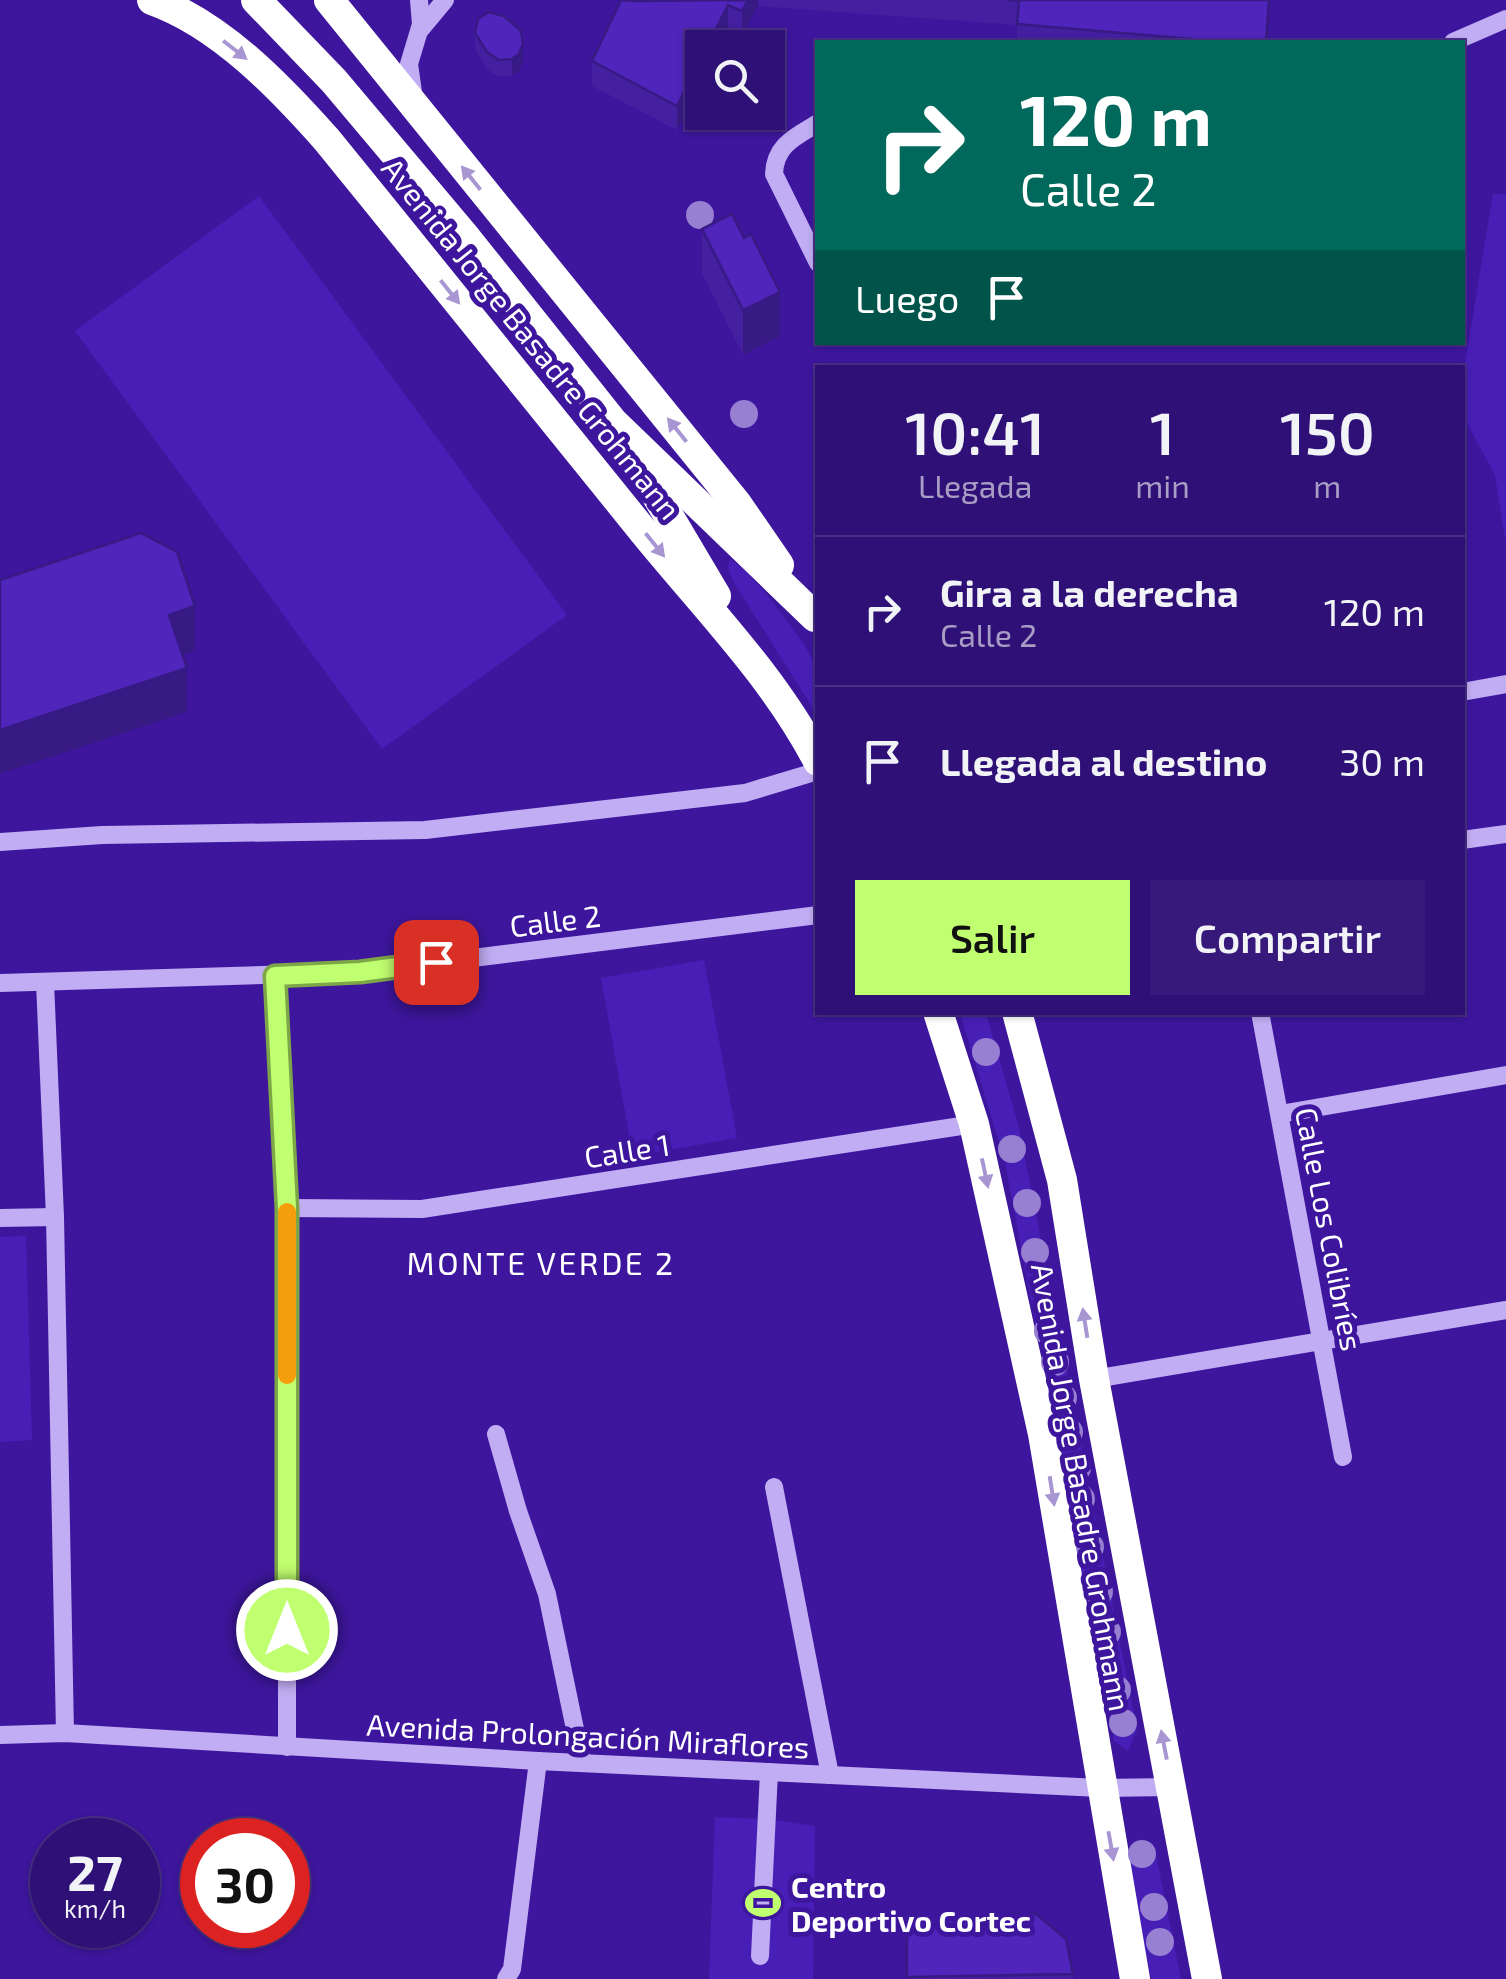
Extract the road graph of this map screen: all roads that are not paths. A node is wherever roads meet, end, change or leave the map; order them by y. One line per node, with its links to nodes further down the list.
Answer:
1 (152, 0): 15 (highway, Avenida Jorge Basadre Grohmann, one-way to 15)
2 (256, 0): 12 (highway)
3 (329, 0): 9 (highway, Avenida Jorge Basadre Grohmann)
4 (418, 0): 7 (street)
5 (445, 0): 7 (street)
6 (1506, 19): 8 (street)
7 (419, 31): 9 (street)
8 (1458, 40)
9 (416, 110): 14 (highway, Avenida Jorge Basadre Grohmann, one-way to 9)
10 (815, 126): 11 (street)
11 (815, 257)
12 (613, 422): 13 (highway); 15 (highway)
13 (815, 618)
14 (815, 618)
15 (758, 668): 18 (highway, Avenida Jorge Basadre Grohmann)
16 (1506, 684): 17 (street)
17 (1465, 691)
18 (815, 756)
19 (815, 772): 22 (street)
20 (1506, 834): 21 (street)
21 (1465, 840)
22 (0, 842)
23 (815, 915): 24 (street, Calle 2)
24 (275, 976): 25 (street, Calle 2); 33 (street)
25 (45, 982): 26 (street, Calle 2); 34 (street)
26 (0, 983)
27 (939, 1015): 32 (highway, Avenida Jorge Basadre Grohmann)
28 (1018, 1015): 38 (highway, Avenida Jorge Basadre Grohmann, one-way to 28)
29 (1261, 1015): 31 (street, Calle Los Colibríes)
30 (1506, 1075): 31 (street)
31 (1280, 1114): 37 (street, Calle Los Colibríes)
32 (974, 1124): 33 (street, Calle 1); 50 (highway, Avenida Jorge Basadre Grohmann, one-way to 50)
33 (287, 1208): 44 (street)
34 (56, 1217): 35 (street); 43 (street)
35 (0, 1218)
36 (1506, 1310): 37 (street)
37 (1324, 1343): 38 (street); 40 (street, Calle Los Colibríes)
38 (1094, 1379): 49 (highway, Avenida Jorge Basadre Grohmann, one-way to 38)
39 (496, 1434): 46 (street)
40 (1343, 1457)
41 (774, 1486): 48 (street)
42 (0, 1734): 43 (street, Avenida Prolongación Miraflores)
43 (65, 1734): 44 (street, Avenida Prolongación Miraflores)
44 (287, 1746): 45 (street, Avenida Prolongación Miraflores)
45 (538, 1761): 46 (street, Avenida Prolongación Miraflores); 52 (street)
46 (582, 1764): 47 (street, Avenida Prolongación Miraflores)
47 (769, 1772): 48 (street, Avenida Prolongación Miraflores); 51 (street)
48 (830, 1775): 50 (street, Avenida Prolongación Miraflores)
49 (1173, 1787): 50 (street, Avenida Prolongación Miraflores); 54 (highway, Avenida Jorge Basadre Grohmann)
50 (1100, 1788): 53 (highway, Avenida Jorge Basadre Grohmann, one-way to 53)
51 (760, 1956)
52 (506, 1979)
53 (1134, 1979)
54 (1206, 1979)

